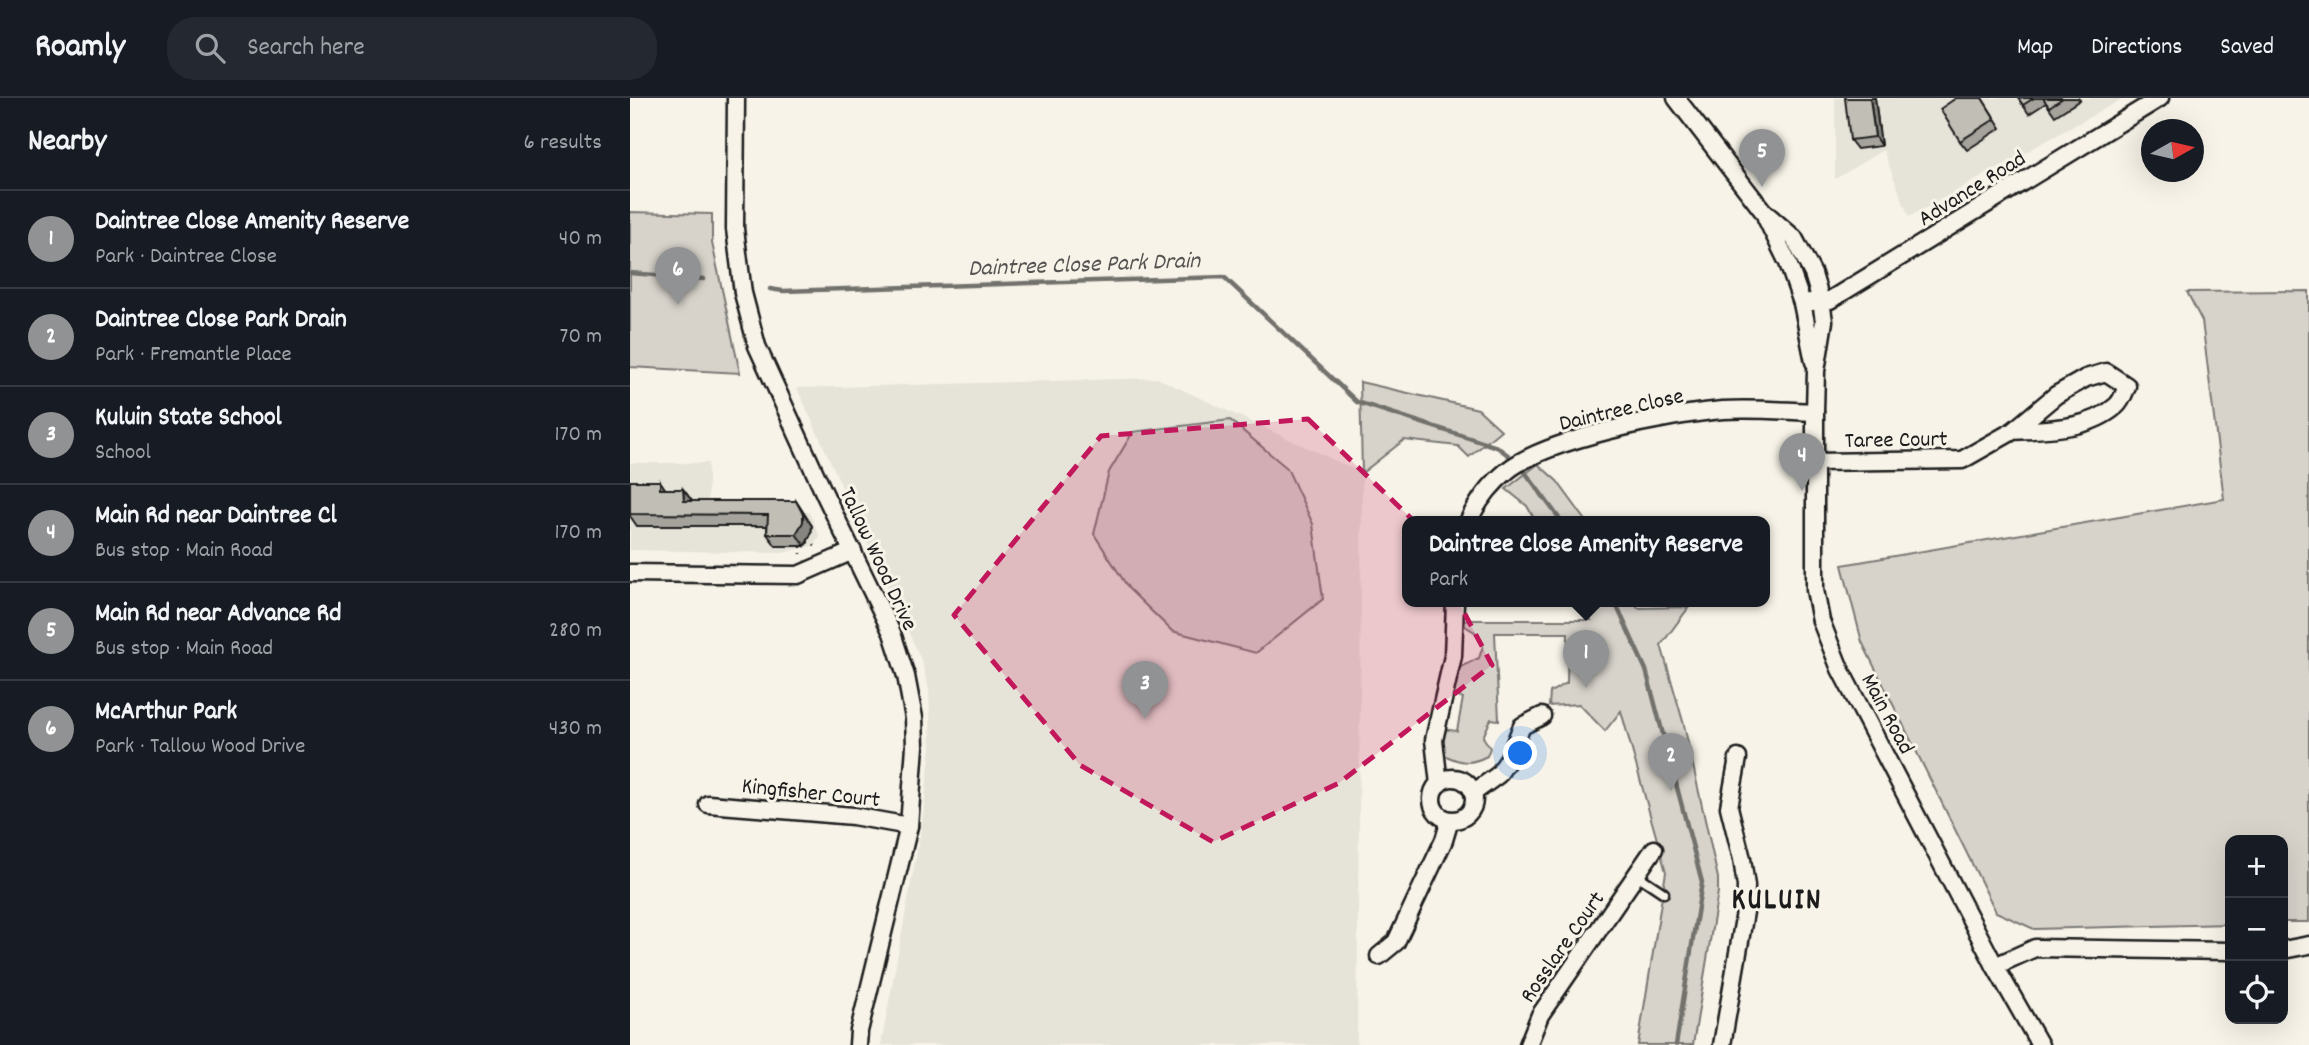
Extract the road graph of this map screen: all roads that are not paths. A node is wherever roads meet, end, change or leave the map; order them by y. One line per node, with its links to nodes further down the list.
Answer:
1 (736, 98): 12 (street, Tallow Wood Drive)
2 (1676, 98): 4 (street, Main Road)
3 (2160, 98): 5 (street, Advance Road)
4 (1763, 211): 5 (street, Main Road); 6 (street, Main Road)
5 (1821, 301): 6 (street, Advance Road); 7 (street, Main Road)
6 (1802, 303): 7 (street, Main Road)
7 (1816, 371): 8 (street, Main Road)
8 (1815, 412): 10 (street, Main Road); 11 (street, Daintree Close)
9 (2013, 431): 9 (street, Taree Court); 10 (street, Taree Court)
10 (1814, 462): 29 (street, Main Road)
11 (1472, 516)
12 (853, 551): 13 (street); 21 (street, Tallow Wood Drive)
13 (630, 573)
14 (1455, 607): 17 (street)
15 (1542, 716): 18 (street)
16 (1738, 758): 32 (street)
17 (1438, 784): 18 (street); 20 (street)
18 (1473, 793): 20 (street)
19 (708, 804): 21 (street, Kingfisher Court)
20 (1450, 820): 28 (street)
21 (909, 826): 30 (street, Tallow Wood Drive)
22 (1654, 849): 23 (street, Rosslare Court)
23 (1637, 875): 24 (lane); 31 (street, Rosslare Court)
24 (1664, 893)
25 (2309, 945): 26 (street)
26 (2288, 949)
27 (2225, 951): 29 (street)
28 (1378, 956)
29 (1995, 966): 33 (street, Main Road)
30 (858, 1045)
31 (1528, 1045)
32 (1722, 1045)
33 (2040, 1045)

